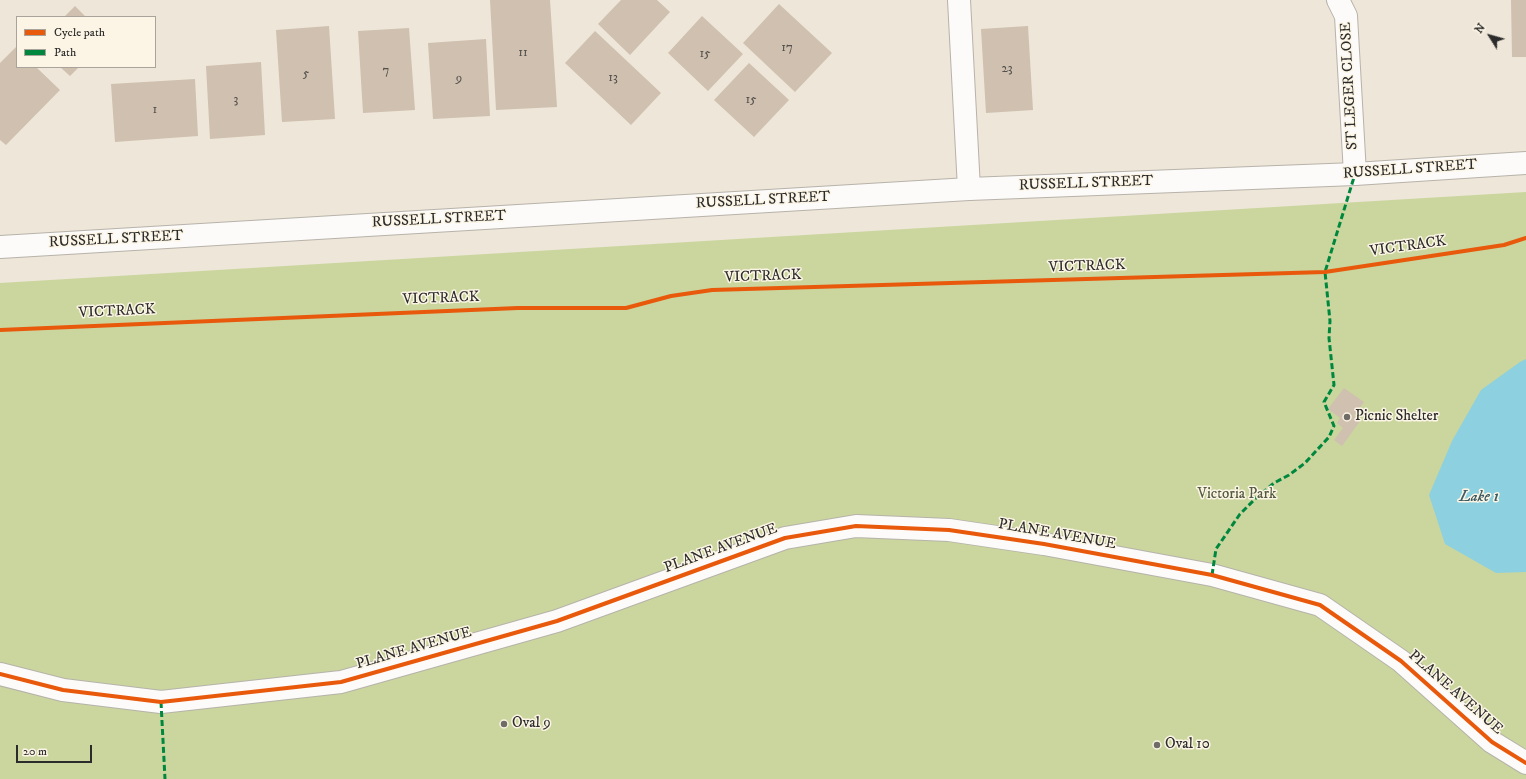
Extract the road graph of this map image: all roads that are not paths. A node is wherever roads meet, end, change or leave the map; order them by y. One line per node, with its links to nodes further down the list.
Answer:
1 (959, 0): 5 (street)
2 (1338, 0): 4 (street, ST LEGER CLOSE)
3 (1526, 163): 4 (street, RUSSELL STREET)
4 (1355, 174): 5 (street, RUSSELL STREET)
5 (969, 189): 6 (street, RUSSELL STREET)
6 (0, 246)
7 (0, 674): 8 (street, PLANE AVENUE)
8 (1526, 763)

